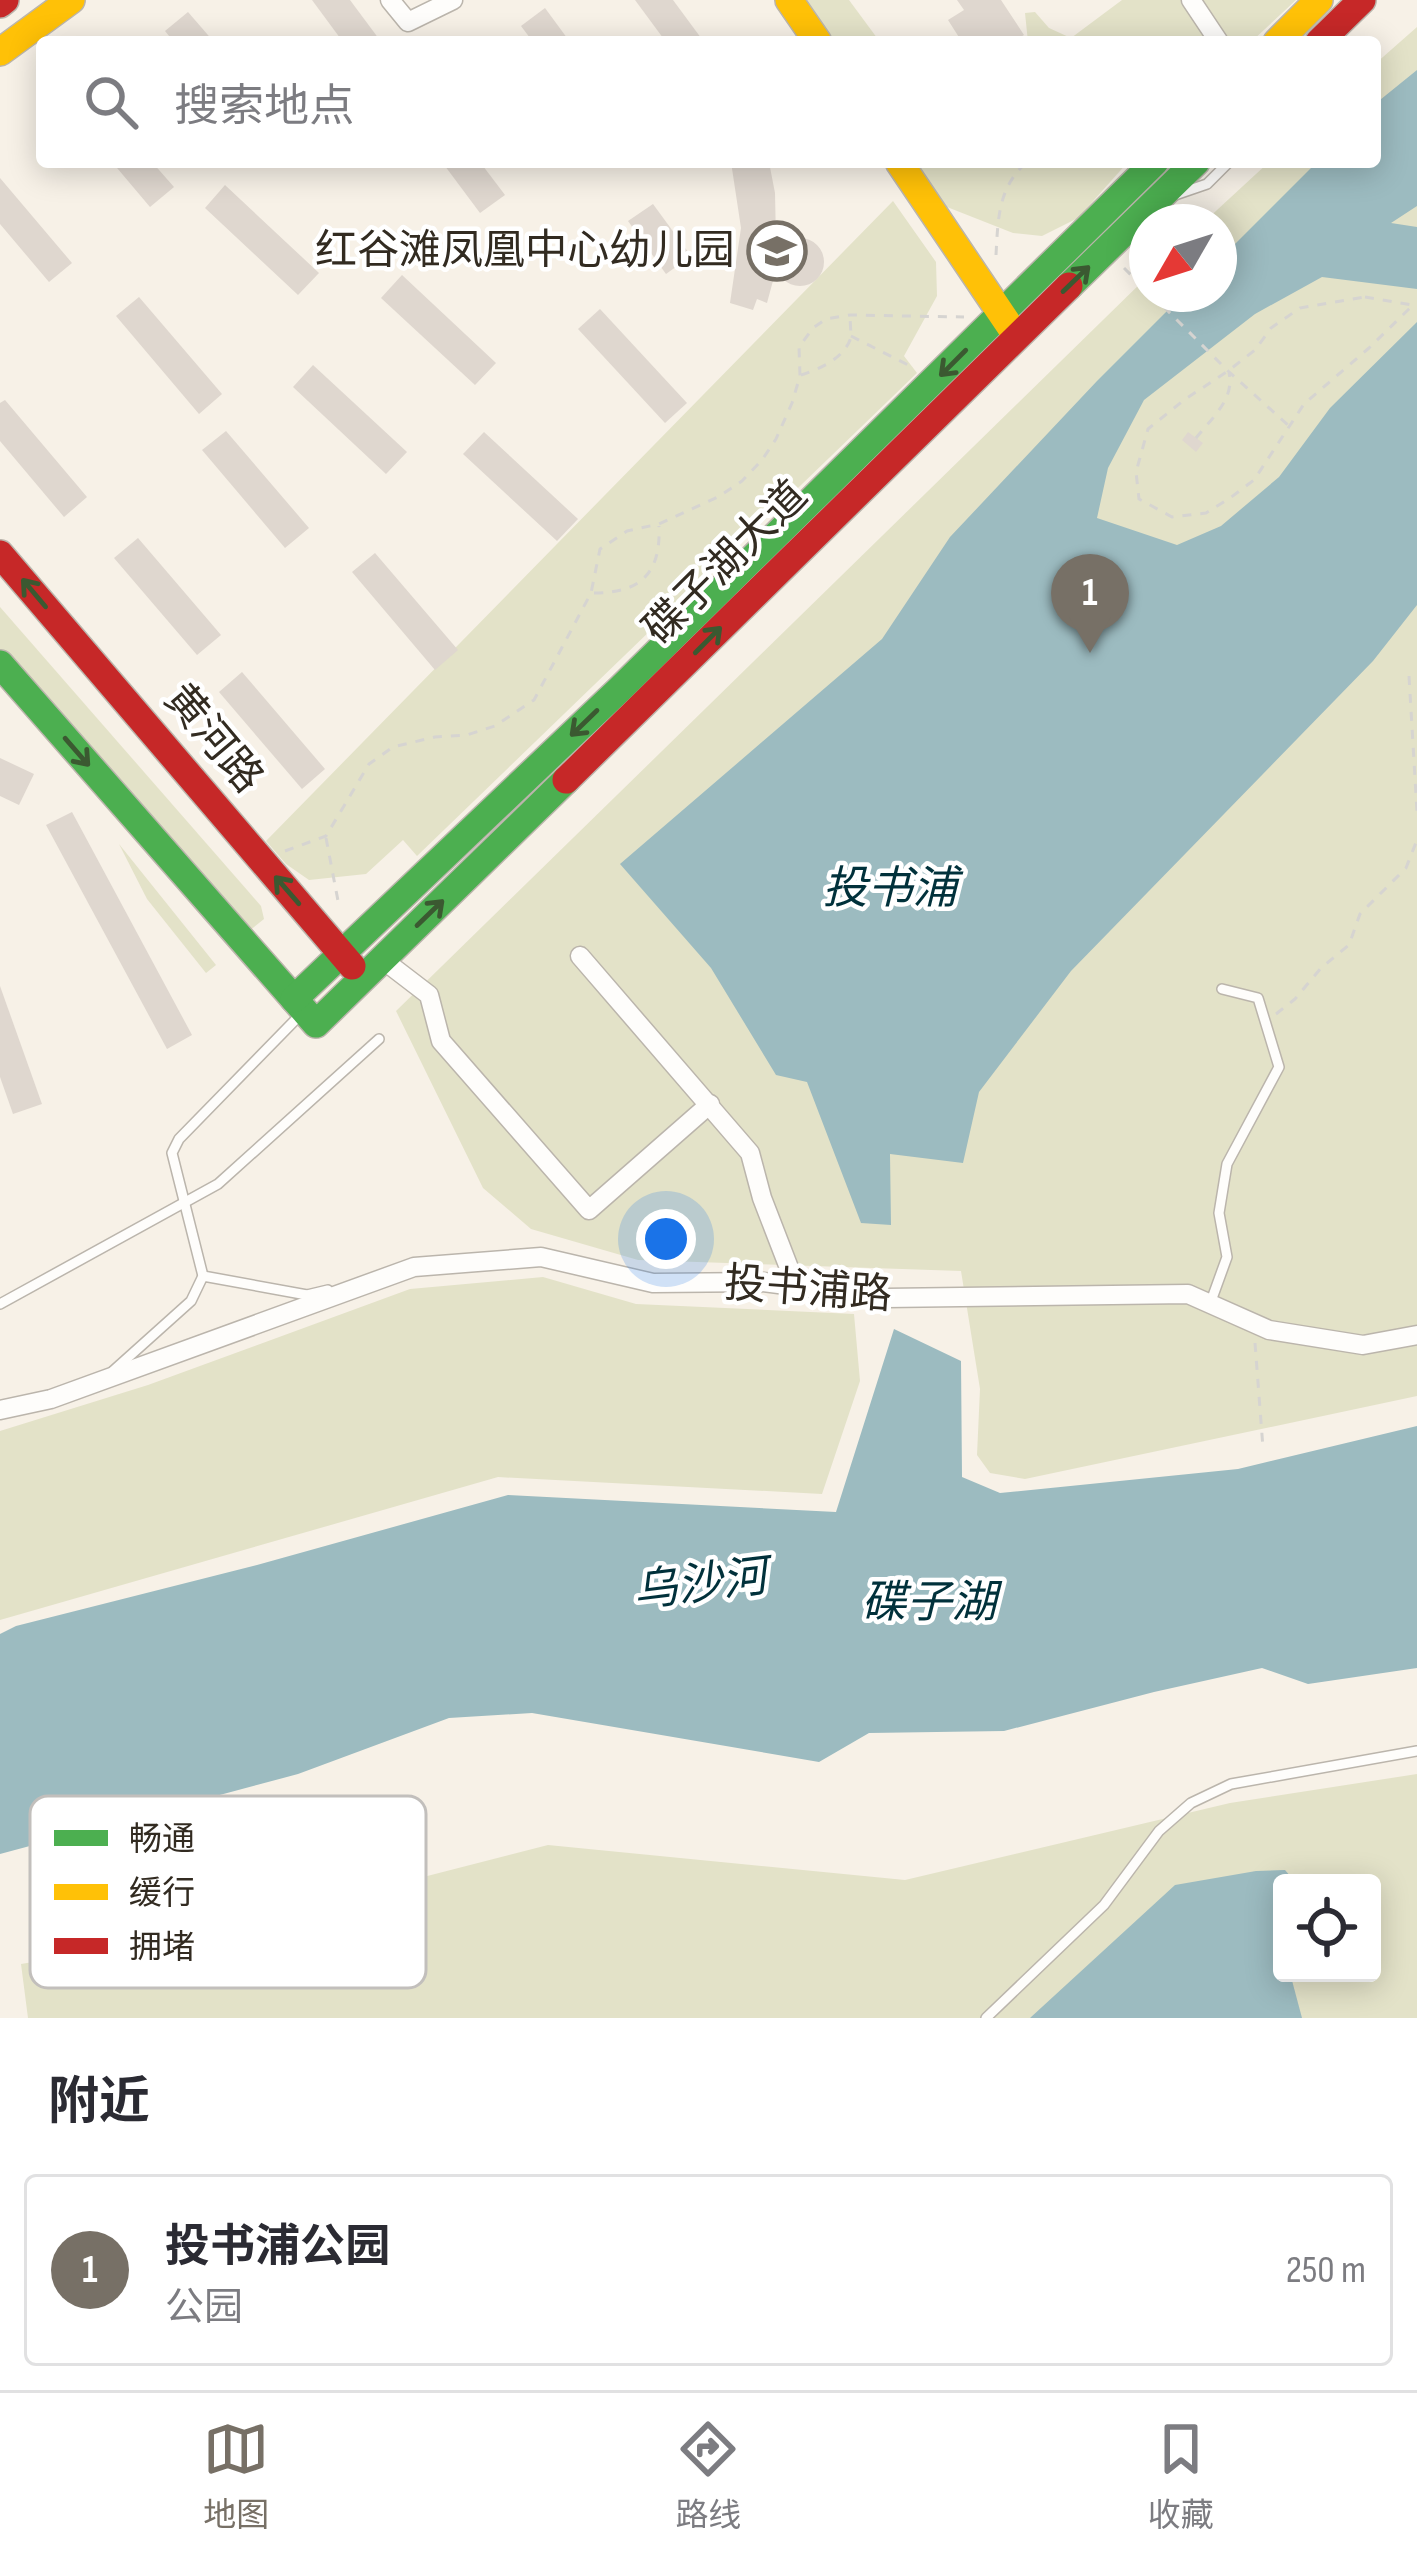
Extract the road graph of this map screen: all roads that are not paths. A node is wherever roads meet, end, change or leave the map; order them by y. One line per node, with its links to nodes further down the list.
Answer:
1 (70, 0): 12 (main road)
2 (390, 0): 3 (street)
3 (452, 0)
4 (789, 0): 8 (main road)
5 (1191, 0): 9 (street)
6 (1319, 0): 10 (main road)
7 (1362, 0): 11 (main road)
8 (814, 36)
9 (1215, 36)
10 (1282, 36)
11 (1328, 36)
12 (0, 52)
13 (902, 168): 18 (main road)
14 (1150, 168): 18 (main road, 碟子湖大道)
15 (1190, 168): 17 (main road, 碟子湖大道)
16 (1223, 168): 17 (lane)
17 (1154, 203): 18 (main road, 碟子湖大道, one-way to 17)
18 (1009, 326): 21 (main road, 碟子湖大道, one-way to 21); 23 (main road, 碟子湖大道, one-way to 18)
19 (0, 554): 21 (main road, 黄河路, one-way to 19)
20 (0, 664): 25 (main road, one-way to 25)
21 (342, 955): 23 (main road, 黄河路); 25 (main road, 碟子湖大道)
22 (580, 956): 27 (street)
23 (373, 969): 25 (main road, 碟子湖大道); 27 (street)
24 (1222, 989): 33 (lane)
25 (305, 1011): 28 (lane)
26 (379, 1039): 28 (lane)
27 (710, 1104): 31 (street)
28 (184, 1202): 30 (lane); 32 (lane)
29 (414, 1267): 30 (lane); 31 (street, 投书浦路); 35 (street, 投书浦路)
30 (202, 1276): 35 (lane)
31 (796, 1286): 33 (street, 投书浦路)
32 (0, 1304)
33 (1210, 1304): 34 (street, 投书浦路)
34 (1417, 1335)
35 (102, 1381): 36 (street, 投书浦路)
36 (0, 1410)
37 (1417, 1751): 38 (lane)
38 (986, 2018)

